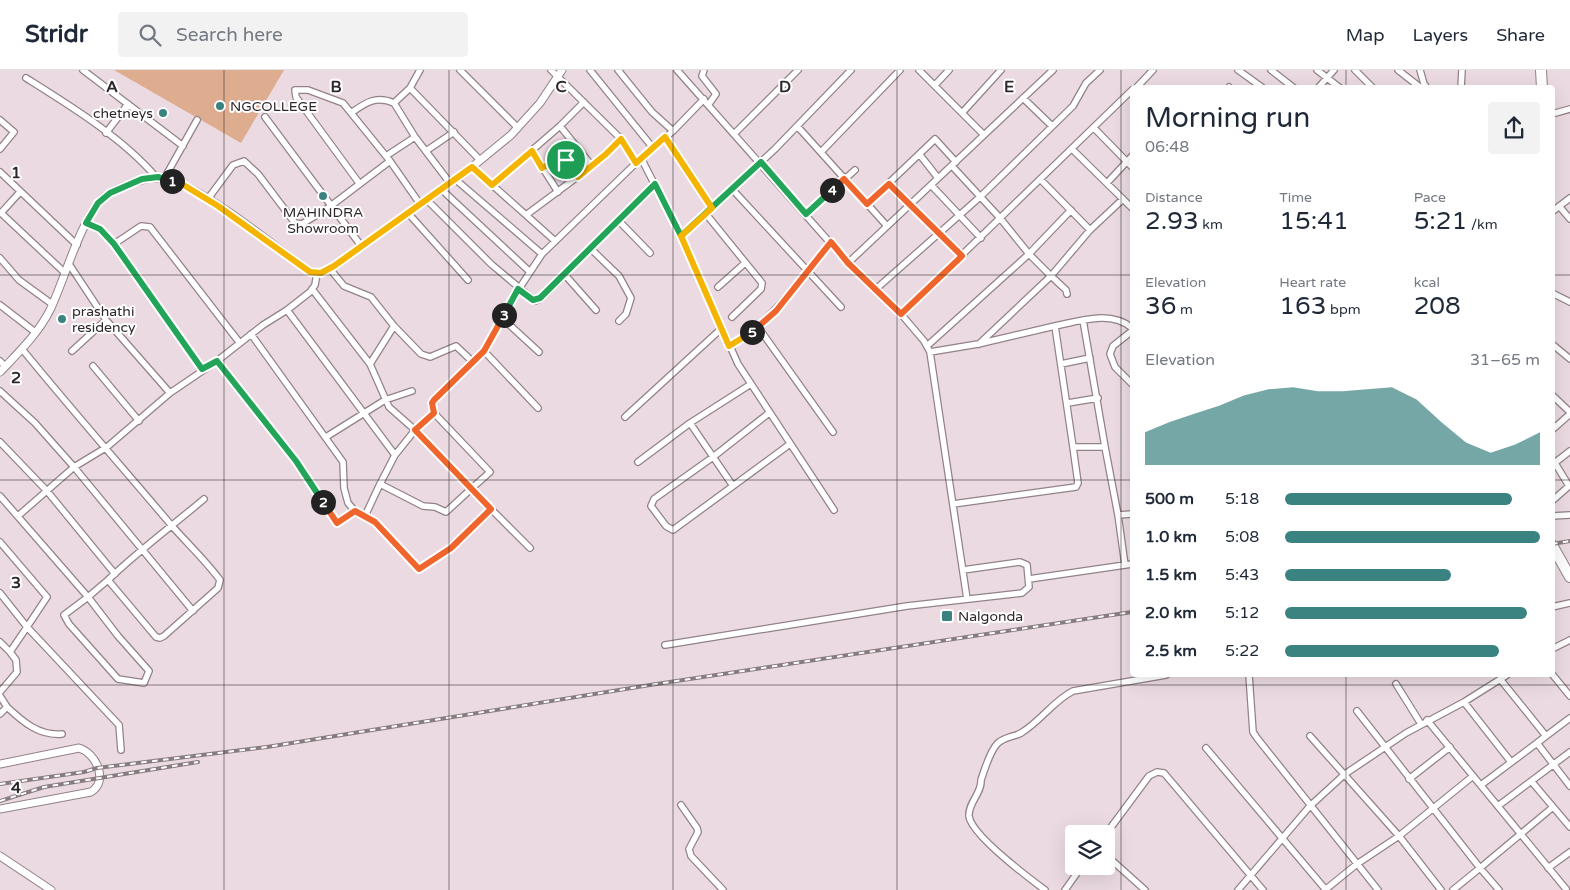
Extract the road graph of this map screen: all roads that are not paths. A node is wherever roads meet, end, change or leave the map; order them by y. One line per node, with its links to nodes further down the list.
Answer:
1 (83, 70): 47 (street)
2 (420, 70): 41 (street)
3 (460, 70): 59 (street)
4 (551, 70): 27 (street)
5 (590, 70): 70 (street)
6 (618, 70): 61 (street)
7 (677, 70): 44 (street)
8 (704, 70): 48 (street)
9 (798, 70): 64 (street)
10 (851, 70): 58 (street)
11 (900, 70): 75 (street)
12 (919, 70): 30 (street)
13 (949, 70): 30 (street)
14 (1001, 70): 51 (street)
15 (1053, 70): 43 (street)
16 (1100, 70): 57 (street)
17 (1153, 70): 31 (street)
18 (1238, 70): 32 (street)
19 (1272, 70): 33 (street)
20 (1317, 70): 28 (street)
21 (1334, 70): 28 (street)
22 (1355, 70): 36 (street)
23 (1398, 70): 37 (street)
24 (1420, 70): 38 (street)
25 (1462, 70): 39 (street)
26 (1541, 70): 40 (highway)
27 (560, 73): 45 (street); 59 (street)
28 (1328, 77): 34 (street); 35 (street)
29 (26, 78): 63 (street)
30 (935, 85): 51 (street)
31 (1139, 85)
32 (1259, 85)
33 (1290, 85)
34 (1321, 85)
35 (1337, 85)
36 (1370, 85)
37 (1417, 85)
38 (1426, 85)
39 (1461, 85)
40 (1542, 85)
41 (410, 88): 46 (street); 62 (street)
42 (1130, 92): 60 (street)
43 (1024, 98): 57 (street); 65 (street)
44 (704, 99): 48 (street); 61 (street)
45 (584, 102): 56 (street); 68 (street)
46 (394, 103): 50 (street); 66 (street)
47 (128, 104): 63 (street); 69 (street)
48 (709, 104): 64 (street)
49 (1570, 109): 52 (street)
50 (351, 113): 77 (street); 95 (street)
51 (962, 113): 65 (street)
52 (1555, 113)
53 (265, 117): 112 (street)
54 (0, 120): 71 (street)
55 (198, 120): 69 (street)
56 (560, 126): 74 (street); 84 (street)
57 (1052, 126): 105 (street)
58 (798, 127): 75 (street); 80 (street)
59 (518, 128): 79 (street)
60 (1094, 128): 72 (street); 83 (street)
61 (673, 131): 67 (street)
62 (454, 132): 73 (street); 79 (street)
63 (106, 133): 90 (street)
64 (735, 133): 80 (street)
65 (984, 136): 82 (street)
66 (415, 137): 73 (street); 77 (street)
67 (665, 137): 70 (street); 116 (street)
68 (621, 139): 81 (street); 84 (street)
69 (183, 146): 90 (street)
70 (653, 148): 78 (street)
71 (0, 149)
72 (1073, 150): 93 (street); 96 (street)
73 (426, 151): 94 (street)
74 (532, 151): 86 (street); 99 (street)
75 (821, 152): 92 (street)
76 (920, 156): 82 (street); 91 (street); 98 (street)
77 (388, 158): 95 (street); 110 (street)
78 (641, 158): 81 (street); 97 (street)
79 (480, 160): 85 (street)
80 (761, 162): 101 (street); 122 (street)
81 (636, 163): 134 (street)
82 (954, 164): 91 (street); 105 (street)
83 (1130, 164): 96 (street)
84 (592, 166): 89 (street)
85 (472, 167): 94 (street); 99 (street)
86 (542, 168): 89 (street); 104 (street)
87 (855, 170): 92 (street)
88 (0, 172): 103 (street)
89 (578, 177): 104 (street)
90 (160, 178): 108 (street); 128 (street)
91 (938, 178): 100 (street)
92 (844, 179): 111 (street); 122 (street)
93 (1041, 180): 117 (street); 125 (street)
94 (452, 181): 102 (street); 141 (street)
95 (359, 183): 112 (street)
96 (1107, 183): 107 (street)
97 (655, 184): 127 (street); 132 (street)
98 (889, 184): 111 (street); 113 (street)
99 (492, 185): 123 (street)
100 (931, 185): 113 (street); 124 (street)
101 (732, 189): 116 (street); 149 (street)
102 (441, 190): 109 (street); 150 (street)
103 (20, 192): 119 (street); 137 (street)
104 (558, 192): 123 (street)
105 (980, 197): 124 (street); 125 (street)
106 (1570, 198): 115 (street)
107 (1123, 199): 114 (street); 130 (street)
108 (207, 200): 112 (street); 152 (street)
109 (427, 200): 110 (street); 158 (street)
110 (420, 204): 120 (street)
111 (867, 204): 129 (street)
112 (330, 206): 138 (street)
113 (909, 206): 129 (street); 131 (street)
114 (1130, 206)
115 (1559, 206): 118 (street); 126 (street)
116 (712, 208): 121 (street)
117 (1071, 210): 130 (street); 142 (street)
118 (1555, 210)
119 (0, 212): 151 (street)
120 (408, 213): 138 (street); 155 (street)
121 (706, 214): 132 (street); 145 (street)
122 (806, 214): 135 (street)
123 (526, 215): 134 (street)
124 (959, 215): 131 (street); 133 (street)
125 (1000, 218): 133 (street); 142 (street)
126 (1570, 219)
127 (618, 220): 139 (street); 140 (street)
128 (86, 223): 136 (street); 137 (street)
129 (887, 226): 146 (street)
130 (1090, 230): 154 (street)
131 (938, 232): 143 (street); 159 (street)
132 (681, 236): 177 (street)
133 (981, 238): 143 (street)
134 (555, 241): 141 (street)
135 (831, 242): 146 (street); 149 (street)
136 (114, 244): 182 (street); 199 (street)
137 (77, 245): 147 (street)
138 (362, 246): 148 (street)
139 (590, 248): 153 (street); 173 (street)
140 (650, 253)
141 (542, 254): 150 (street)
142 (1028, 254): 154 (street); 187 (street)
143 (962, 256): 168 (street)
144 (0, 258): 163 (street)
145 (745, 263): 156 (street); 169 (street)
146 (848, 263): 159 (street)
147 (69, 264): 151 (street); 171 (street)
148 (330, 268): 152 (street); 174 (street)
149 (807, 270): 165 (street); 176 (street)
150 (529, 272): 158 (street)
151 (65, 273): 163 (street)
152 (317, 273): 157 (street)
153 (565, 275): 158 (street); 167 (street)
154 (1050, 276): 160 (street); 183 (street)
155 (468, 280)
156 (718, 287)
157 (312, 289): 166 (street); 195 (street)
158 (518, 289): 170 (street)
159 (876, 289): 168 (street)
160 (1066, 294)
161 (1555, 294): 162 (street)
162 (1570, 302)
163 (52, 304): 180 (street)
164 (0, 305): 180 (street)
165 (840, 307)
166 (287, 310): 181 (street); 210 (street)
167 (596, 310)
168 (901, 314): 187 (street)
169 (732, 317)
170 (502, 318): 189 (street); 190 (street)
171 (106, 320): 188 (street); 204 (street)
172 (1083, 320): 175 (street); 178 (street); 191 (street)
173 (619, 321)
174 (394, 326): 194 (street); 195 (street)
175 (1055, 326): 183 (street); 196 (street)
176 (758, 327): 184 (street); 219 (street)
177 (722, 328): 184 (street); 214 (street)
178 (1130, 328)
179 (1130, 331): 200 (street)
180 (35, 332): 186 (street)
181 (252, 334): 182 (street); 220 (street)
182 (239, 342): 193 (street)
183 (978, 344): 187 (street)
184 (729, 346): 201 (street)
185 (1555, 346): 192 (street)
186 (22, 349): 197 (street); 224 (street)
187 (928, 349): 240 (street)
188 (72, 351)
189 (484, 351): 194 (street); 209 (street)
190 (539, 352)
191 (1090, 358): 196 (street); 205 (street)
192 (1570, 358)
193 (217, 361): 199 (street); 243 (street)
194 (473, 362): 211 (street)
195 (370, 364): 207 (street)
196 (1061, 364): 208 (street)
197 (2, 366)
198 (93, 366): 215 (street)
199 (202, 369): 204 (street)
200 (1130, 382)
201 (751, 384): 212 (street); 216 (street)
202 (0, 391): 232 (street)
203 (412, 391): 207 (street)
204 (170, 392): 215 (street)
205 (1098, 398): 208 (street); 223 (street)
206 (1555, 398): 213 (street)
207 (385, 400): 210 (street); 218 (street)
208 (1068, 403): 225 (street)
209 (538, 408)
210 (363, 413): 220 (street); 227 (street)
211 (434, 413): 218 (street); 235 (street)
212 (769, 413): 222 (street); 228 (street)
213 (1570, 413): 217 (street)
214 (625, 417)
215 (139, 421): 224 (street)
216 (690, 424): 228 (street); 229 (street)
217 (1555, 427)
218 (415, 430): 227 (street); 235 (street)
219 (833, 432)
220 (326, 436): 243 (street)
221 (0, 442): 236 (street)
222 (790, 444): 234 (street); 242 (street)
223 (1105, 446): 225 (street); 245 (street)
224 (107, 447): 232 (street); 250 (street)
225 (1073, 447): 240 (street)
226 (1570, 450): 230 (street)
227 (396, 455): 233 (street)
228 (713, 458): 234 (street); 234 (street)
229 (638, 462)
230 (1555, 463)
231 (1555, 465): 238 (street)
232 (74, 467): 236 (street); 253 (street)
233 (380, 484): 235 (street); 248 (street)
234 (733, 486)
235 (471, 489): 241 (street)
236 (46, 491): 247 (street); 258 (street)
237 (1, 497): 247 (street)
238 (1555, 498)
239 (204, 499): 250 (street)
240 (953, 504): 257 (street)
241 (491, 509): 248 (street); 252 (street)
242 (834, 510)
243 (355, 511): 248 (street)
244 (1130, 514): 245 (street)
245 (1118, 515): 256 (street)
246 (1570, 515): 249 (street)
247 (18, 516): 263 (street)
248 (365, 516)
249 (1555, 516)
250 (172, 526): 253 (street); 267 (street)
251 (0, 542): 268 (street)
252 (530, 548)
253 (144, 550): 258 (street); 267 (street)
254 (1555, 550): 259 (highway)
255 (1130, 564): 256 (street)
256 (1125, 565): 260 (street)
257 (964, 570): 260 (street); 264 (street)
258 (115, 574): 261 (street)
259 (1570, 577)
260 (1029, 579): 264 (street)
261 (108, 580): 263 (street); 267 (street)
262 (0, 593): 268 (street)
263 (88, 597): 263 (street)
264 (967, 599): 271 (street)
265 (1570, 603): 266 (street)
266 (1555, 606)
267 (193, 611)
268 (27, 627): 273 (street); 296 (street)
269 (1570, 640): 272 (street)
270 (0, 642): 273 (street)
271 (665, 645)
272 (1555, 648)
273 (10, 652): 280 (street)
274 (1154, 677): 330 (street)
275 (1249, 677): 308 (street)
276 (1504, 677): 278 (street)
277 (1554, 677): 281 (street)
278 (1500, 679): 282 (street); 291 (street)
279 (1396, 684): 288 (street)
280 (0, 694): 283 (street)
281 (1570, 696)
282 (1464, 702): 287 (street); 298 (street)
283 (7, 707): 285 (street); 289 (street)
284 (1358, 710): 293 (street)
285 (0, 714)
286 (1570, 718): 291 (street)
287 (1427, 720): 288 (street); 294 (street)
288 (1421, 724): 293 (street)
289 (62, 734)
290 (1310, 736): 301 (street)
291 (1546, 736): 292 (street)
292 (1537, 743): 298 (street); 300 (street)
293 (1386, 746): 301 (street); 303 (street)
294 (1450, 747): 302 (street); 303 (street)
295 (1206, 748): 317 (street)
296 (121, 750)
297 (1570, 752): 300 (street)
298 (1511, 762): 305 (street)
299 (0, 764): 312 (street)
300 (1553, 765): 304 (street); 306 (street)
301 (1345, 774): 308 (street); 316 (street)
302 (1473, 776): 305 (street); 311 (street)
303 (1409, 779): 311 (street)
304 (1532, 782): 309 (street); 310 (street)
305 (1481, 785): 309 (street)
306 (1570, 786)
307 (681, 805): 329 (street)
308 (1310, 806): 317 (street); 321 (street)
309 (1498, 806): 315 (street)
310 (1553, 807): 314 (street); 315 (street)
311 (1432, 808): 316 (street); 322 (street)
312 (0, 809)
313 (1113, 825): 325 (street)
314 (1570, 827)
315 (1521, 834): 322 (street); 323 (street)
316 (1399, 836): 321 (street); 336 (street)
317 (1282, 840): 325 (street); 334 (street)
318 (1570, 852): 323 (street)
319 (0, 856): 328 (street)
320 (1115, 864): 327 (street)
321 (1357, 864): 334 (street); 335 (street)
322 (1480, 868): 337 (street); 338 (street)
323 (1548, 868): 339 (street)
324 (1076, 875): 331 (street)
325 (1251, 875): 332 (street); 333 (street)
326 (1570, 886): 339 (street)
327 (1141, 889)
328 (51, 890)
329 (723, 890)
330 (1045, 890)
331 (1065, 890)
332 (1238, 890)
333 (1263, 890)
334 (1326, 890)
335 (1378, 890)
336 (1441, 890)
337 (1453, 890)
338 (1499, 890)
339 (1566, 890)

